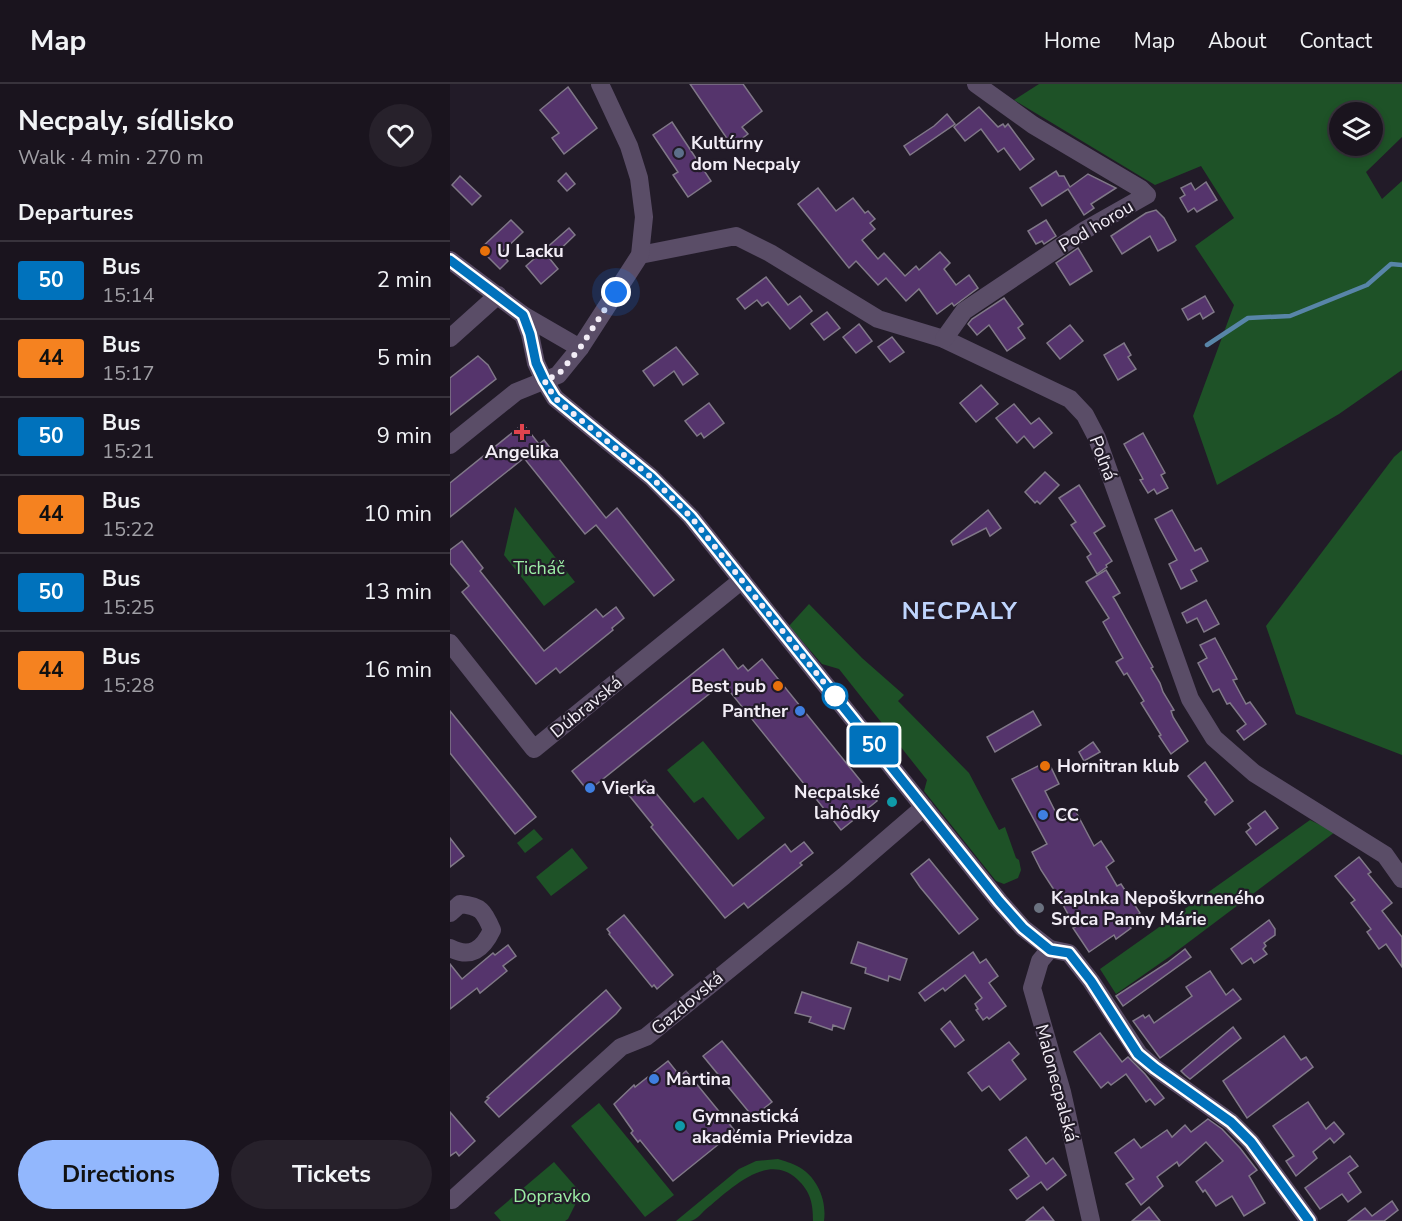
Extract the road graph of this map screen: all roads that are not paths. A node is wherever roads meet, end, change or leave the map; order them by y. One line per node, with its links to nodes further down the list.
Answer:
1 (600, 84): 3 (street)
2 (976, 84): 8 (street, Pod horou)
3 (640, 255): 8 (street, Poľná); 9 (street)
4 (450, 260): 5 (street)
5 (498, 295): 6 (street); 7 (street)
6 (523, 315): 9 (street); 10 (street)
7 (450, 338)
8 (944, 339): 15 (street, Poľná)
9 (580, 348): 10 (street)
10 (544, 380): 11 (street); 12 (street)
11 (450, 445)
12 (742, 580): 13 (street, Dúbravská); 14 (street)
13 (450, 643)
14 (924, 807): 18 (street); 19 (street, Gazdovská)
15 (1402, 879)
16 (450, 913): 17 (street)
17 (450, 948)
18 (1050, 950): 20 (street, Malonecpalská); 21 (street)
19 (452, 1200)
20 (1091, 1221)
21 (1309, 1221)

